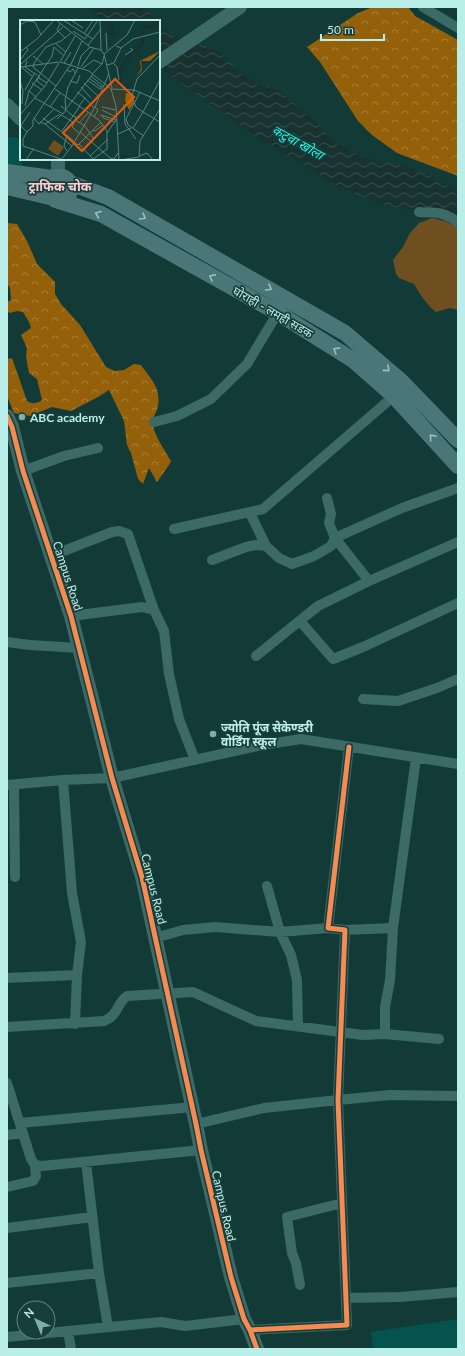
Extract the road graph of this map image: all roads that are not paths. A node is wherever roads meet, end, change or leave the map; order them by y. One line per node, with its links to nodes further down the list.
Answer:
1 (240, 7): 4 (street)
2 (422, 7): 3 (street)
3 (458, 28)
4 (160, 61)
5 (7, 105): 6 (street)
6 (20, 118)
7 (58, 160): 9 (street)
8 (7, 172): 9 (main road, घोराही - लमही सडक)
9 (60, 179): 11 (main road); 11 (main road); 14 (main road, घोराही - लमही सडक, one-way to 14)
10 (7, 187): 11 (main road, घोराही - लमही सडक)
11 (54, 199): 15 (main road, घोराही - लमही सडक, one-way to 11)
12 (419, 212): 13 (street)
13 (458, 223)
14 (286, 299): 15 (street); 19 (main road, घोराही - लमही सडक, one-way to 19)
15 (278, 313): 16 (main road, घोराही - लमही सडक, one-way to 15); 17 (street)
16 (394, 396): 21 (main road, घोराही - लमही सडक, one-way to 16); 25 (street)
17 (154, 422)
18 (8, 424): 22 (street, Campus Road)
19 (458, 440)
20 (98, 448): 22 (street)
21 (458, 466)
22 (23, 471): 30 (street, Campus Road)
23 (458, 488): 27 (street)
24 (326, 498): 27 (street)
25 (250, 513): 26 (street); 29 (street)
26 (174, 529)
27 (335, 538): 29 (street); 32 (street)
28 (458, 542): 32 (street)
29 (266, 546): 31 (street)
30 (51, 556): 34 (street); 35 (street, Campus Road)
31 (212, 560)
32 (369, 580): 36 (street)
33 (458, 603): 36 (street)
34 (154, 610): 35 (street); 44 (street)
35 (71, 616): 38 (street, Campus Road)
36 (300, 620): 39 (street)
37 (7, 642): 38 (street)
38 (79, 648): 46 (street, Campus Road)
39 (256, 656)
40 (458, 679): 41 (street)
41 (363, 699)
42 (349, 747): 43 (street); 44 (street); 51 (street)
43 (416, 758): 45 (street); 52 (street)
44 (195, 760): 46 (street)
45 (458, 764)
46 (112, 778): 47 (street); 55 (street, Campus Road)
47 (63, 780): 48 (street); 56 (street)
48 (10, 785): 49 (street)
49 (15, 877)
50 (267, 886): 54 (street)
51 (328, 928): 53 (street); 54 (street)
52 (393, 928): 53 (street); 63 (street)
53 (345, 930): 62 (street)
54 (280, 932): 55 (street); 60 (street)
55 (155, 938): 58 (street, Campus Road)
56 (77, 975): 57 (street); 59 (street)
57 (7, 978)
58 (168, 994): 59 (street); 60 (street); 68 (street, Campus Road)
59 (75, 1024): 61 (street)
60 (298, 1025): 62 (street)
61 (7, 1027)
62 (341, 1031): 63 (street); 67 (street)
63 (385, 1034): 64 (street)
64 (439, 1040)
65 (7, 1083): 70 (street)
66 (458, 1096): 67 (street)
67 (338, 1100): 69 (street); 76 (street)
68 (193, 1107): 69 (street, Campus Road); 70 (street)
69 (196, 1124): 72 (street, Campus Road)
70 (21, 1128): 71 (street); 74 (street)
71 (7, 1135)
72 (201, 1150): 73 (street); 84 (street, Campus Road)
73 (86, 1162): 74 (street); 77 (street)
74 (35, 1165): 75 (street)
75 (7, 1187)
76 (342, 1203): 81 (street); 83 (street)
77 (92, 1217): 78 (street); 79 (street)
78 (7, 1228)
79 (99, 1273): 80 (street); 85 (street)
80 (7, 1283)
81 (300, 1285)
82 (458, 1292): 83 (street)
83 (346, 1298): 84 (street)
84 (247, 1324): 85 (street); 89 (street, Campus Road)
85 (108, 1327): 86 (street)
86 (68, 1331): 87 (street); 88 (street)
87 (7, 1337)
88 (71, 1349)
89 (257, 1349)

